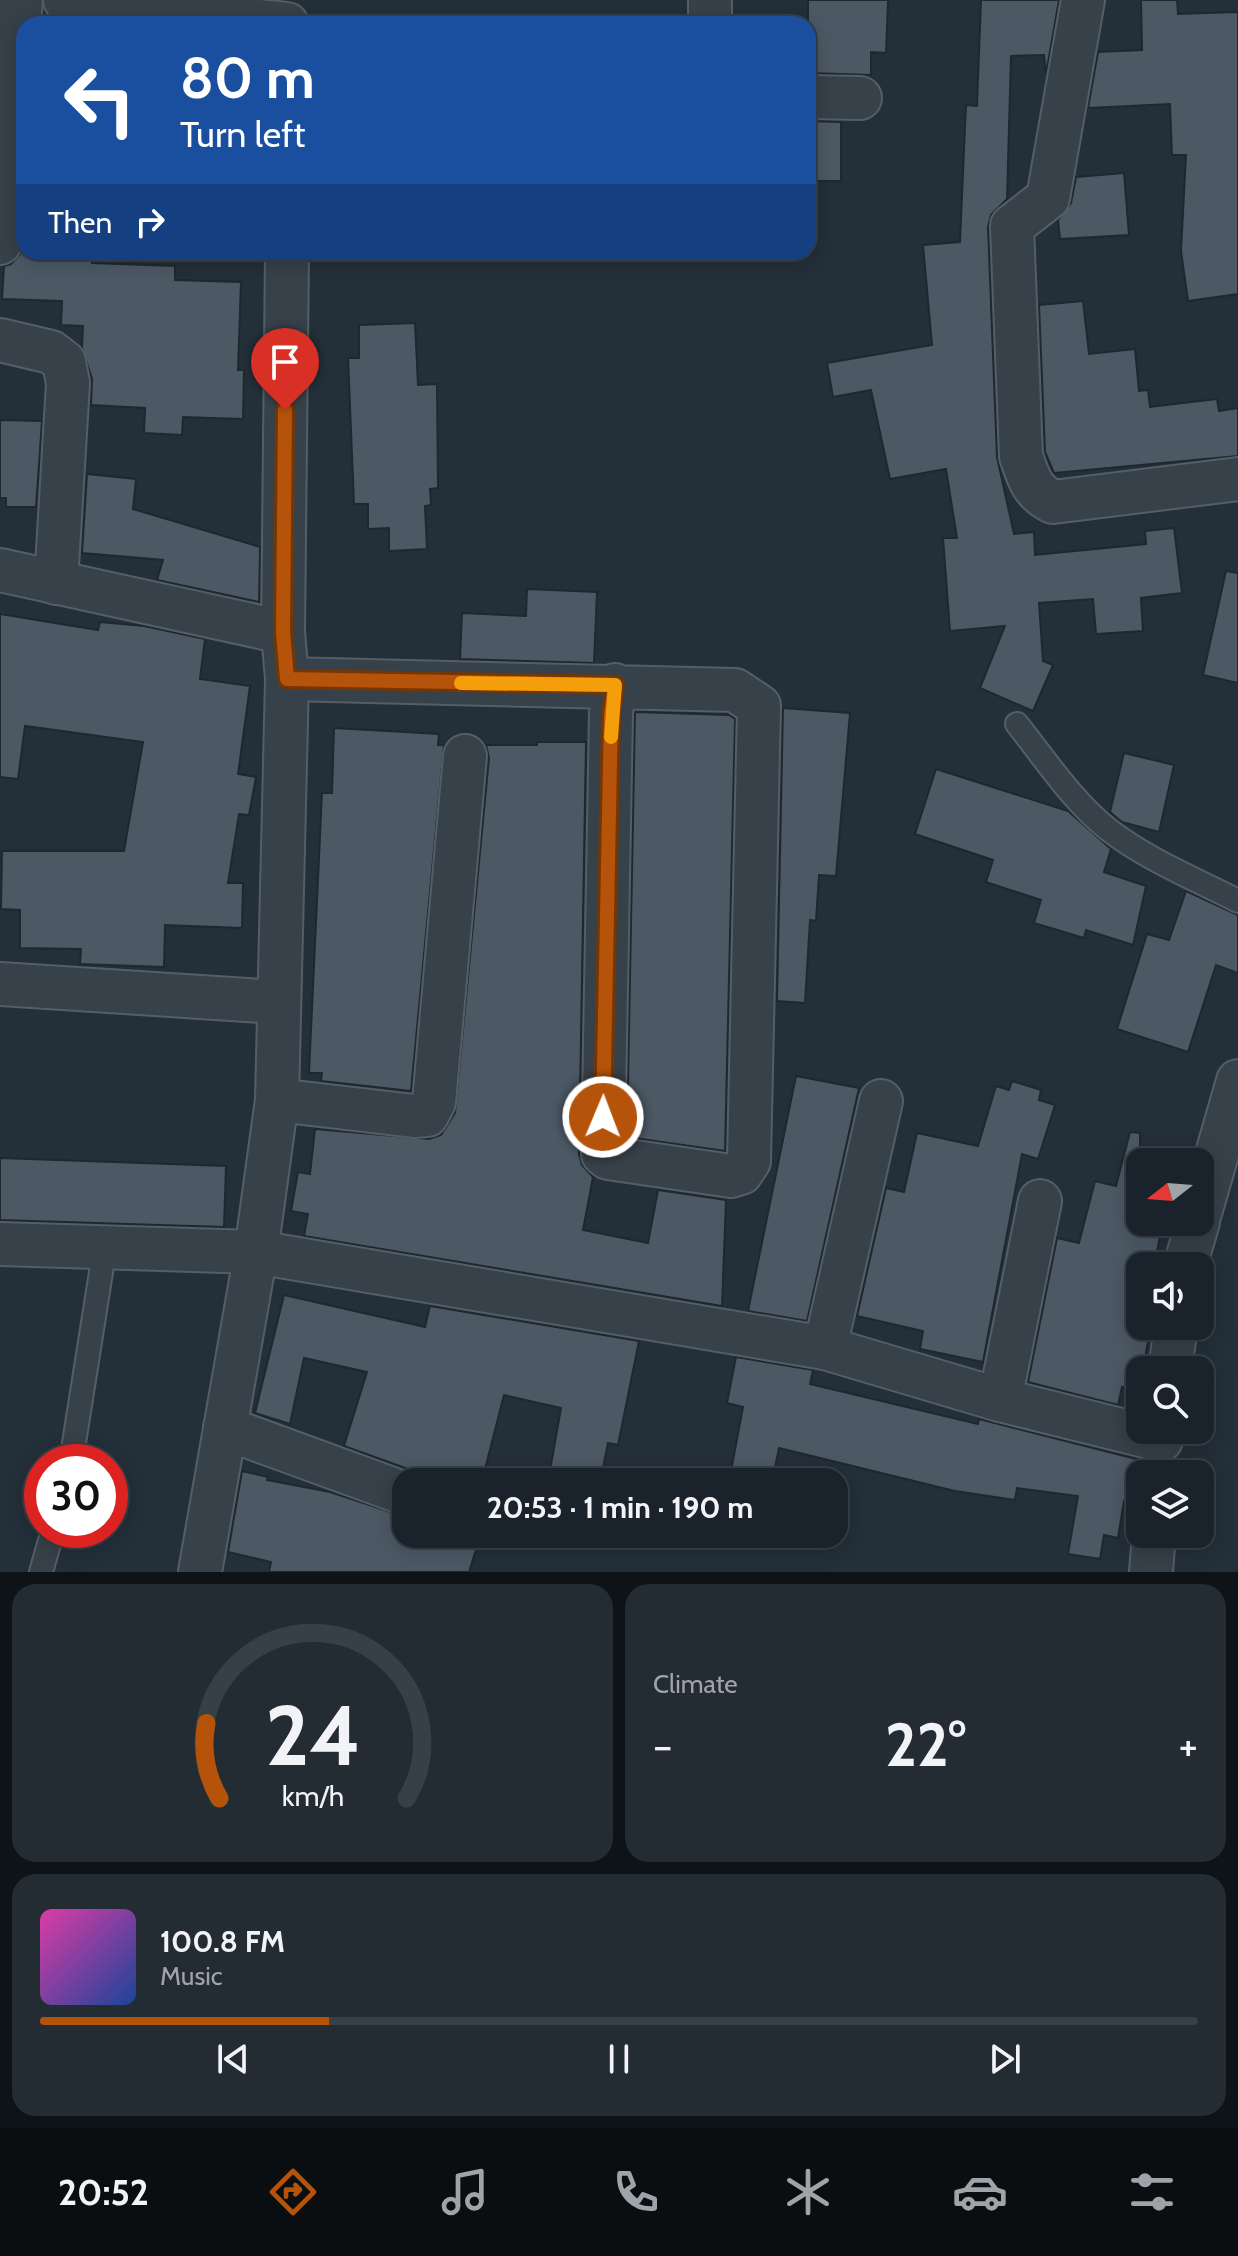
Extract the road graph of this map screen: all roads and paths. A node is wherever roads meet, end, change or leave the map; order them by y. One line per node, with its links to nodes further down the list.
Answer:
1 (65, 0): 3 (street)
2 (1083, 0): 10 (street)
3 (213, 16)
4 (16, 58): 7 (street)
5 (816, 97): 6 (street)
6 (860, 98)
7 (0, 243)
8 (287, 260): 13 (street)
9 (0, 340): 12 (street)
10 (1238, 479)
11 (0, 570): 12 (street)
12 (56, 583): 13 (street)
13 (283, 632): 14 (street)
14 (287, 679): 15 (street); 20 (street)
15 (615, 685): 15 (street)
16 (1017, 724): 18 (lane)
17 (465, 756): 22 (street)
18 (1238, 901)
19 (0, 984): 20 (street)
20 (277, 1002): 22 (street)
21 (1238, 1081): 24 (street)
22 (277, 1100): 28 (street)
23 (881, 1101): 29 (street)
24 (1214, 1164)
25 (1040, 1201): 30 (street)
26 (0, 1244): 27 (street)
27 (105, 1247): 28 (street); 32 (lane)
28 (256, 1252): 29 (street); 31 (street)
29 (825, 1348): 30 (street)
30 (1000, 1400): 33 (street)
31 (225, 1428): 34 (street); 37 (street)
32 (74, 1444)
33 (1161, 1448)
34 (392, 1489)
35 (48, 1548): 38 (lane)
36 (1153, 1548): 39 (street)
37 (207, 1569)
38 (41, 1572)
39 (1151, 1572)

